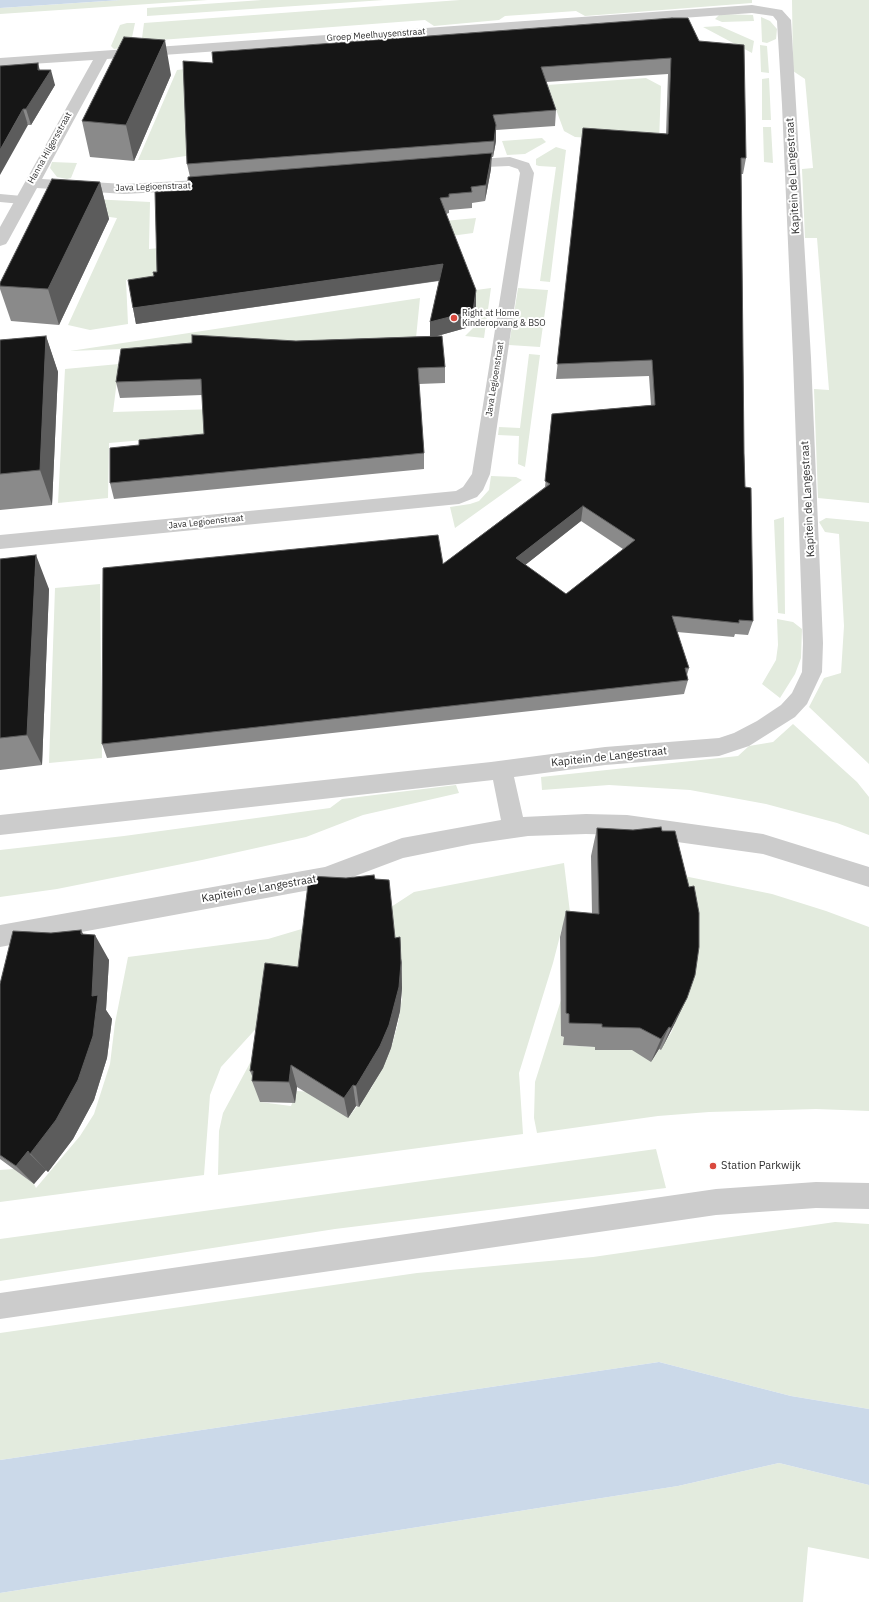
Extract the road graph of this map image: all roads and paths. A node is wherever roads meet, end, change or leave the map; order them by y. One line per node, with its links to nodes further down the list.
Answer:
1 (783, 0): 2 (street, Kapitein de Langestraat)
2 (784, 20): 3 (street, Groep Meelhuysenstraat); 12 (street, Kapitein de Langestraat)
3 (102, 56): 4 (street, Groep Meelhuysenstraat); 6 (street, Hanna Hilgersstraat)
4 (0, 62)
5 (442, 166): 11 (street, Java Legioenstraat)
6 (31, 183): 7 (street, Java Legioenstraat); 9 (street, Hanna Hilgersstraat)
7 (232, 183)
8 (0, 198): 9 (lane)
9 (22, 200): 10 (street, Hanna Hilgersstraat)
10 (0, 241)
11 (0, 542)
12 (502, 769): 13 (street, Kapitein de Langestraat); 14 (street)
13 (0, 825)
14 (514, 828): 15 (street, Kapitein de Langestraat); 16 (street, Kapitein de Langestraat)
15 (869, 877)
16 (0, 936)
17 (869, 1196): 18 (lane)
18 (0, 1306)

